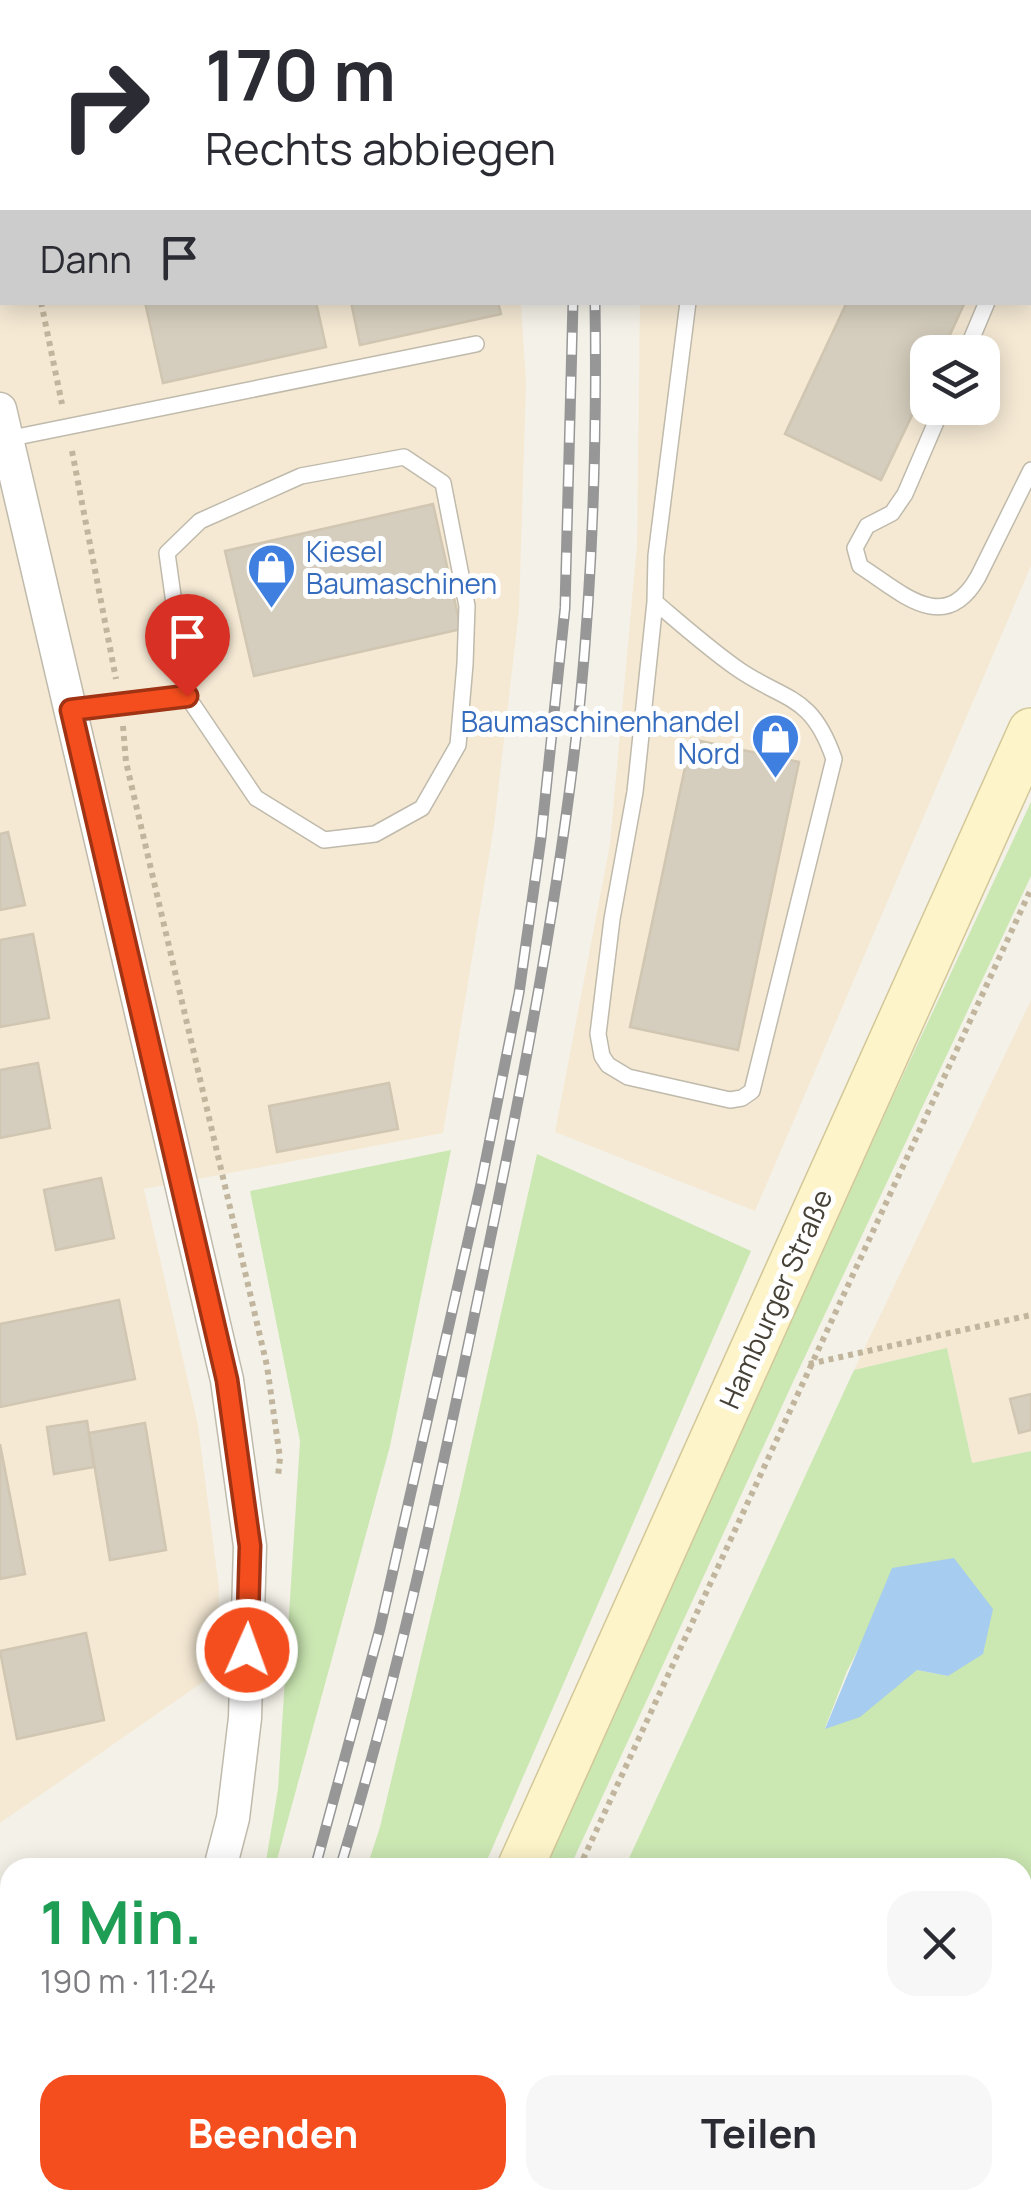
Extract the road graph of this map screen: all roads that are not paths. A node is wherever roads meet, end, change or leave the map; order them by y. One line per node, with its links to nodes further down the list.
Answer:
1 (688, 305): 8 (lane)
2 (987, 305): 3 (lane)
3 (973, 335)
4 (476, 344): 5 (lane)
5 (4, 424): 10 (street)
6 (935, 425): 7 (lane)
7 (1031, 470)
8 (656, 602): 8 (lane)
9 (187, 696): 9 (lane); 10 (lane)
10 (71, 710): 12 (street)
11 (1031, 732): 13 (main road, Hamburger Straße)
12 (223, 1858)
13 (524, 1858)

